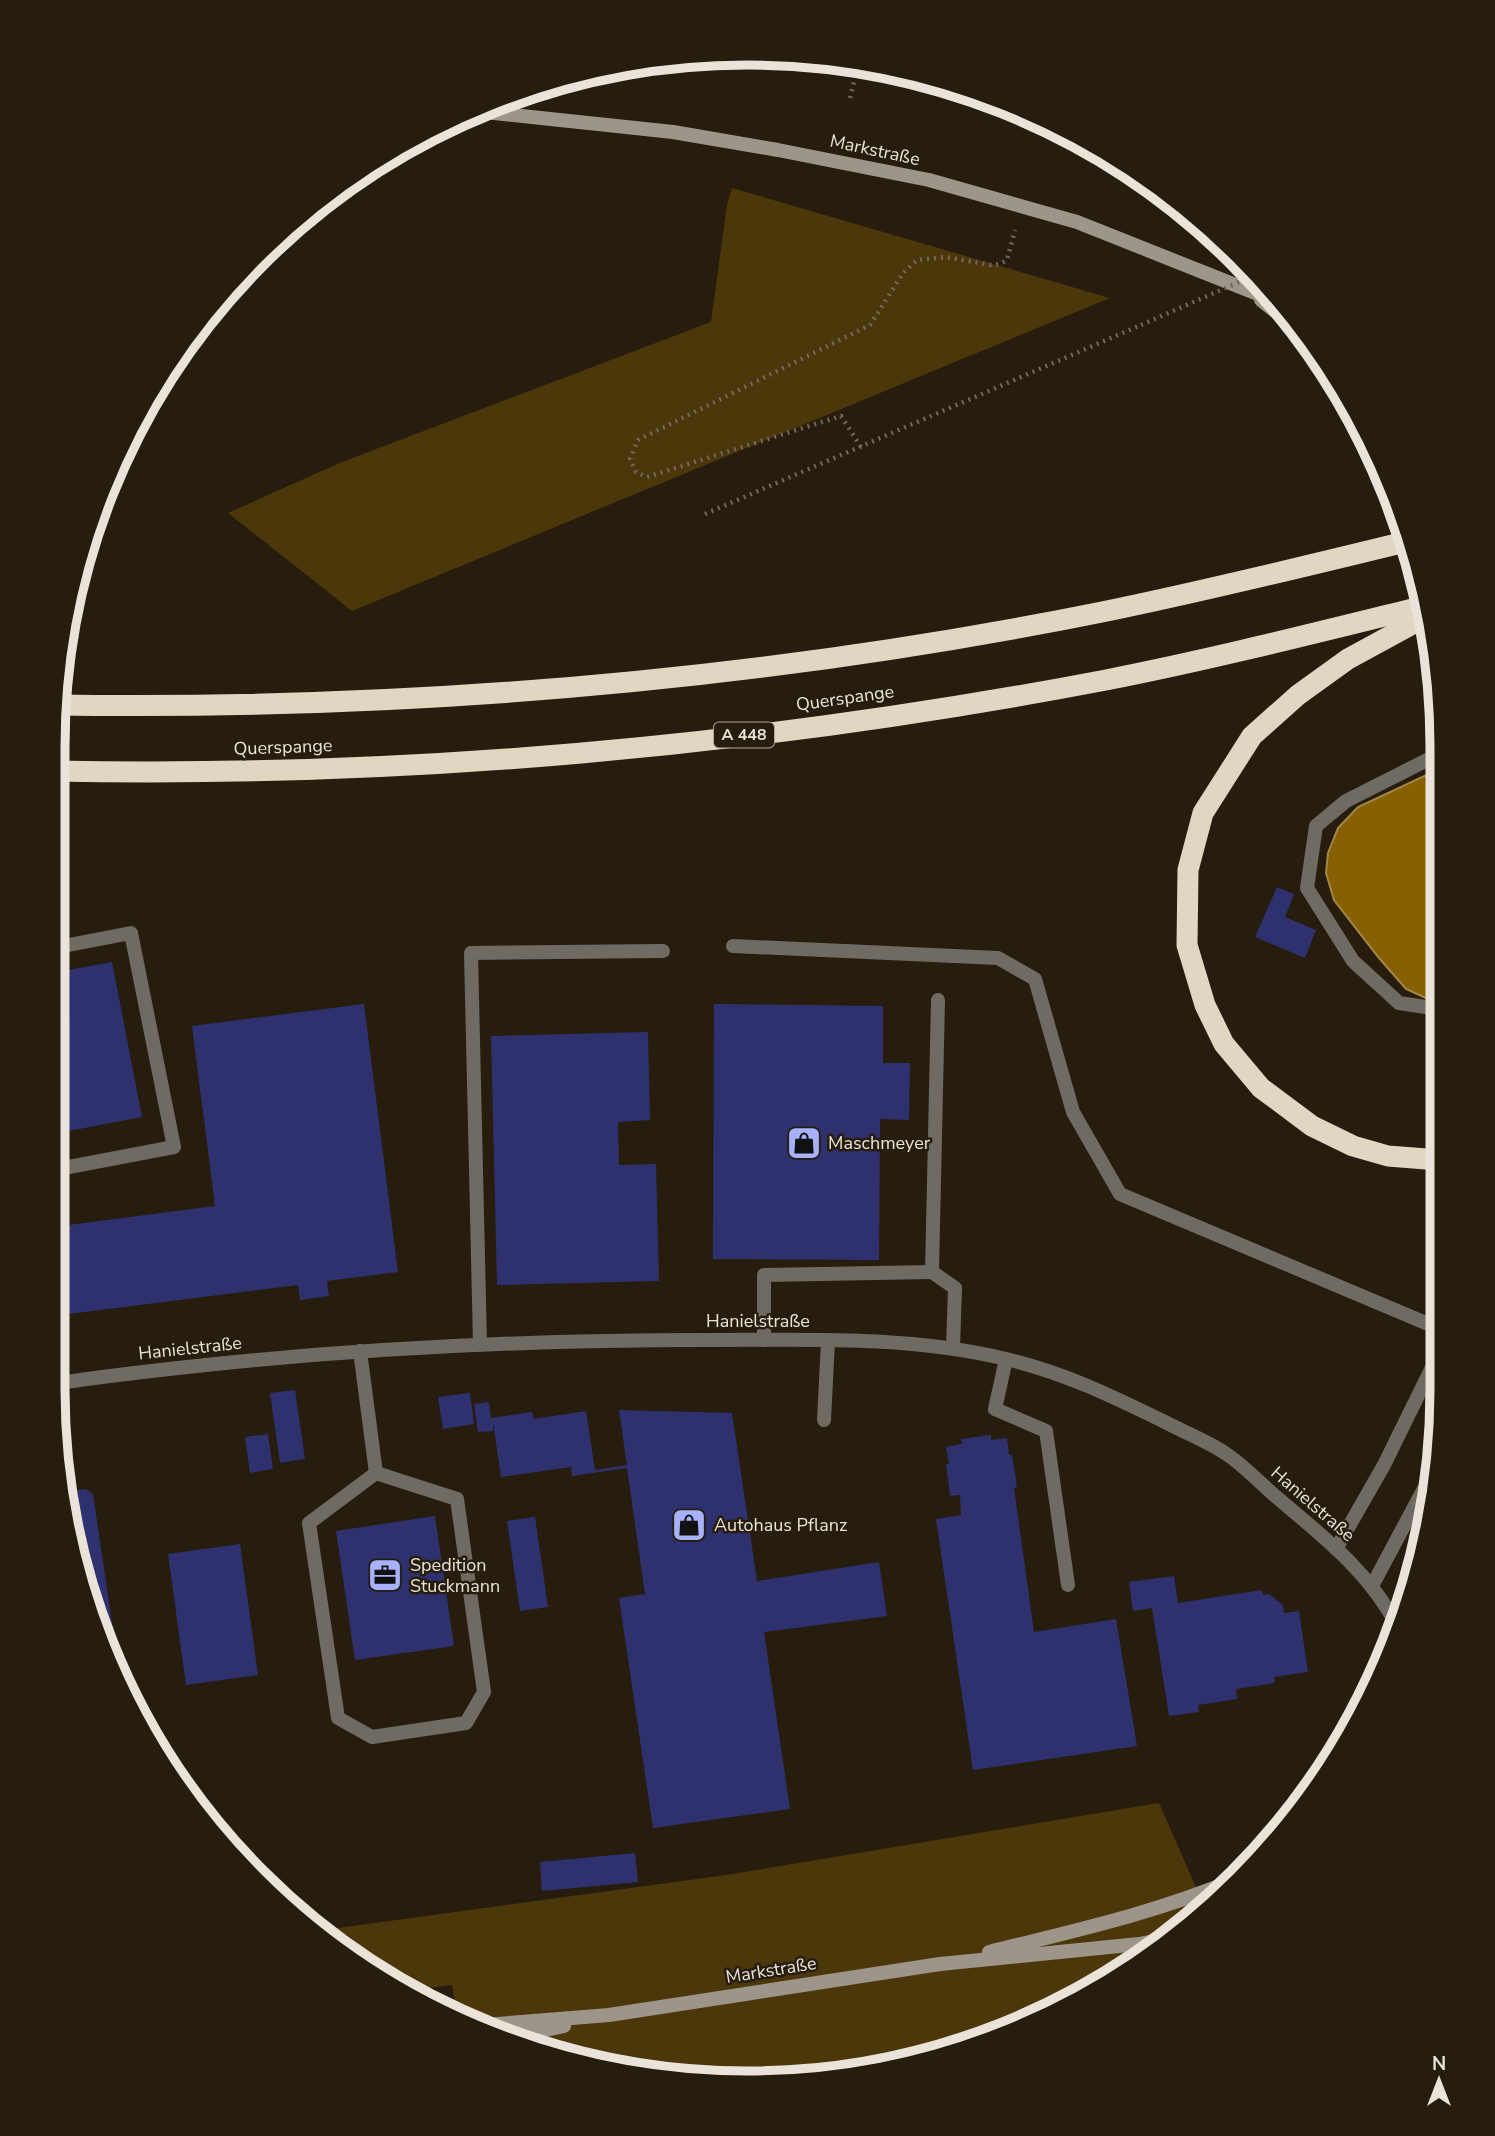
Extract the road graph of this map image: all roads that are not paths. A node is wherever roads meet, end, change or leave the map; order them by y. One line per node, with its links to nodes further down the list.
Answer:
1 (496, 113): 2 (main road, Markstraße)
2 (1251, 292): 3 (main road, Markstraße); 4 (main road, Markstraße)
3 (1259, 295)
4 (1268, 305)
5 (1399, 544): 8 (highway)
6 (1416, 608): 10 (highway, Querspange / A 448)
7 (1418, 621): 16 (highway)
8 (66, 705)
9 (1430, 759): 15 (street)
10 (65, 771)
11 (65, 946): 17 (street)
12 (733, 946): 19 (street)
13 (663, 951): 22 (street)
14 (938, 1000): 18 (street)
15 (1430, 1008)
16 (1430, 1159)
17 (65, 1168)
18 (932, 1272): 20 (street); 23 (street)
19 (1430, 1325)
20 (764, 1340): 21 (street, Hanielstraße); 22 (street, Hanielstraße)
21 (828, 1341): 23 (street, Hanielstraße); 28 (street)
22 (480, 1344): 24 (street, Hanielstraße)
23 (953, 1348): 25 (street, Hanielstraße)
24 (360, 1351): 27 (street, Hanielstraße); 29 (street)
25 (1006, 1359): 31 (street, Hanielstraße); 32 (street)
26 (1430, 1371): 31 (street)
27 (65, 1382)
28 (824, 1420)
29 (376, 1473): 29 (street)
30 (1422, 1493): 33 (street)
31 (1336, 1549): 33 (street, Hanielstraße)
32 (1068, 1585)
33 (1372, 1586): 34 (street, Hanielstraße)
34 (1385, 1602): 35 (street, Hanielstraße); 36 (street, Hanielstraße)
35 (1394, 1608)
36 (1391, 1615)
37 (1210, 1891): 39 (main road, Markstraße)
38 (1145, 1943): 39 (main road, Markstraße)
39 (940, 1964): 40 (main road, Markstraße)
40 (609, 2015): 41 (main road, Markstraße); 42 (main road, Markstraße)
41 (499, 2024)
42 (526, 2034)

